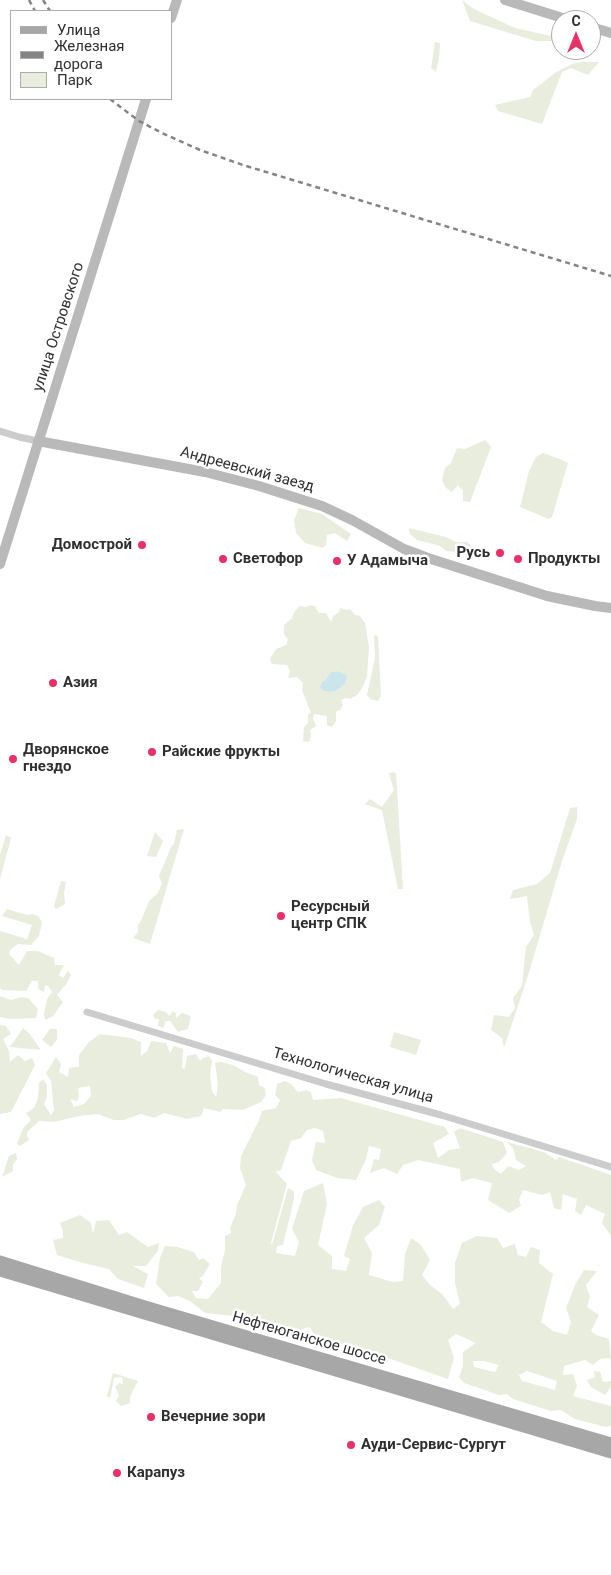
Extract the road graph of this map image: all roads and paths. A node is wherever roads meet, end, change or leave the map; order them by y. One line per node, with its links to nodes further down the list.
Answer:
1 (177, 0): 4 (main road)
2 (505, 0): 3 (main road)
3 (551, 14)
4 (172, 15)
5 (146, 100): 7 (main road, улица Островского)
6 (0, 431): 7 (street)
7 (38, 441): 8 (main road, улица Островского); 9 (main road, Андреевский заезд)
8 (0, 564)
9 (611, 608)
10 (87, 1012): 11 (street, Технологическая улица)
11 (611, 1167)
12 (0, 1261): 14 (main road, Нефтеюганское шоссе)
13 (0, 1271): 15 (main road, Нефтеюганское шоссе)
14 (611, 1444)
15 (611, 1453)

